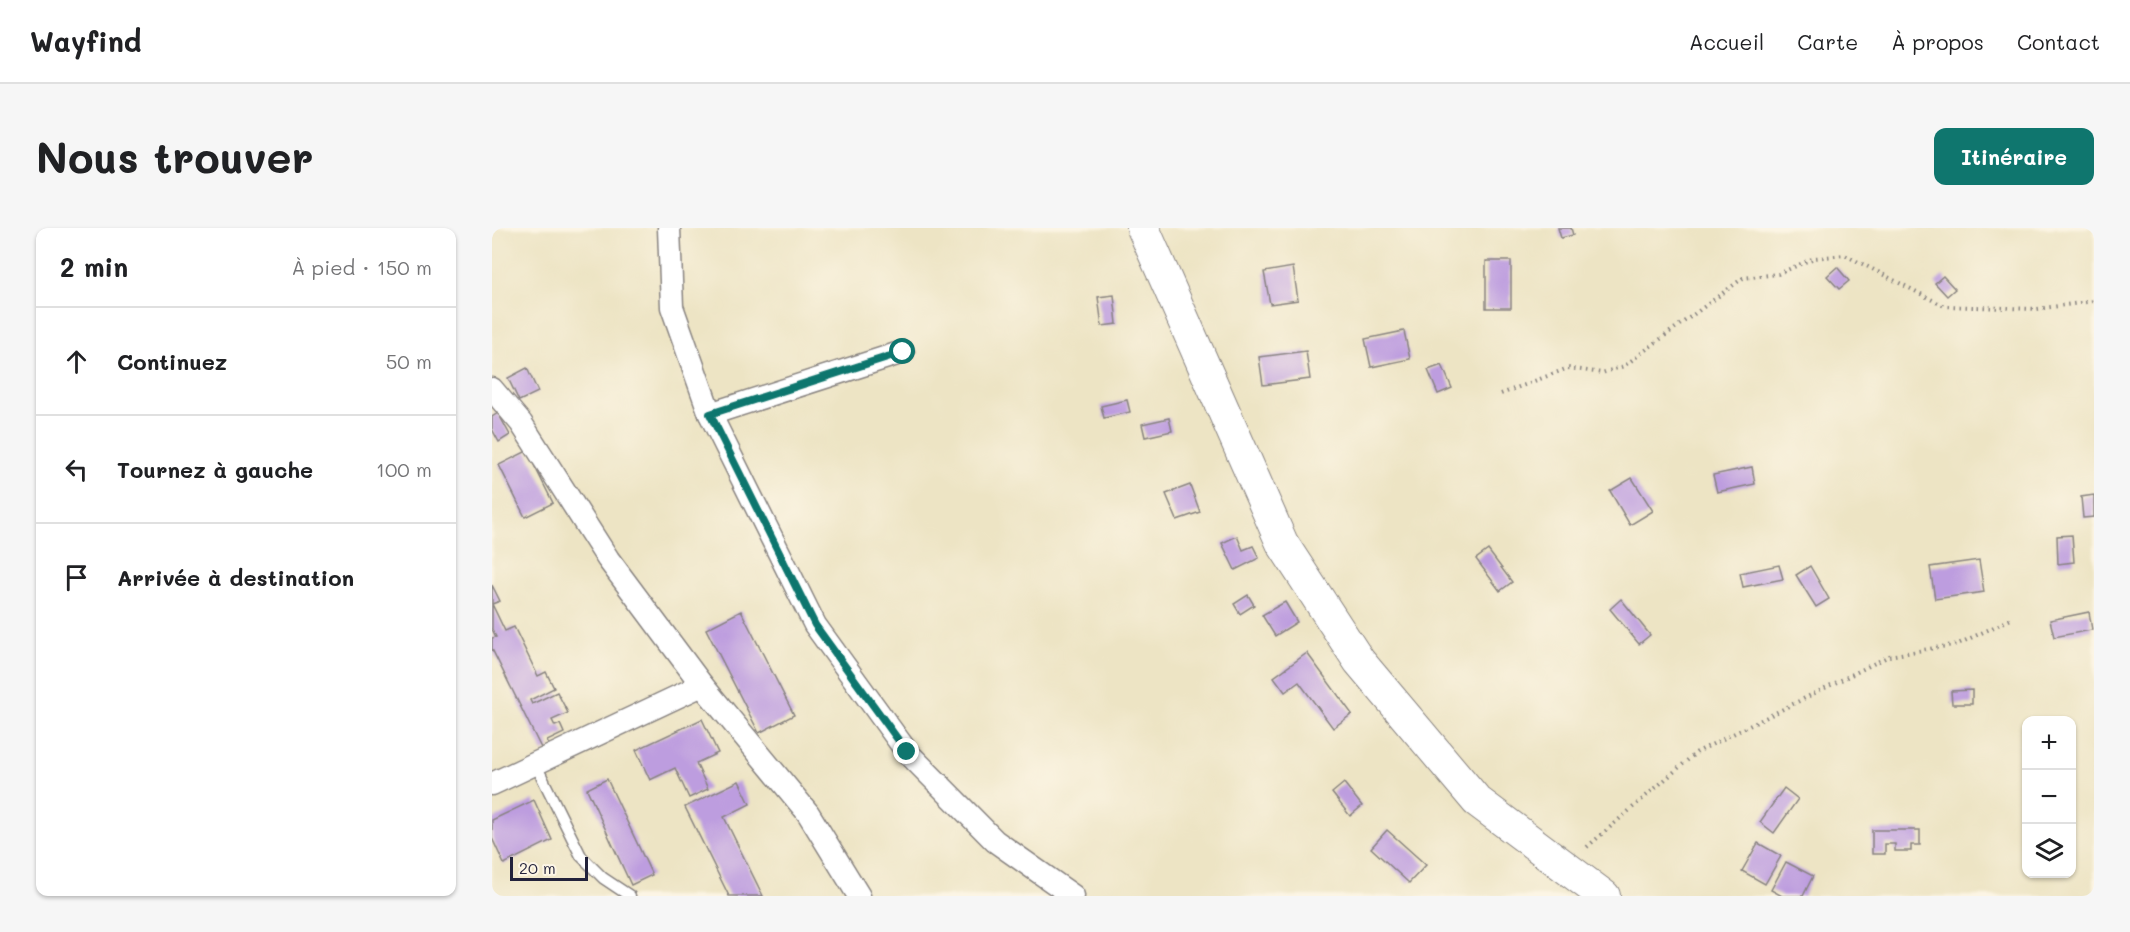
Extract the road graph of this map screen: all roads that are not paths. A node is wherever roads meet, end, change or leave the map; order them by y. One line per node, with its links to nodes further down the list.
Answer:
1 (669, 228): 5 (street)
2 (1143, 228): 12 (main road)
3 (903, 352): 5 (street)
4 (492, 389): 6 (street)
5 (710, 414): 11 (street)
6 (702, 685): 7 (street); 10 (street)
7 (535, 763): 8 (street); 9 (lane)
8 (492, 784)
9 (630, 896)
10 (859, 896)
11 (1073, 896)
12 (1604, 896)

